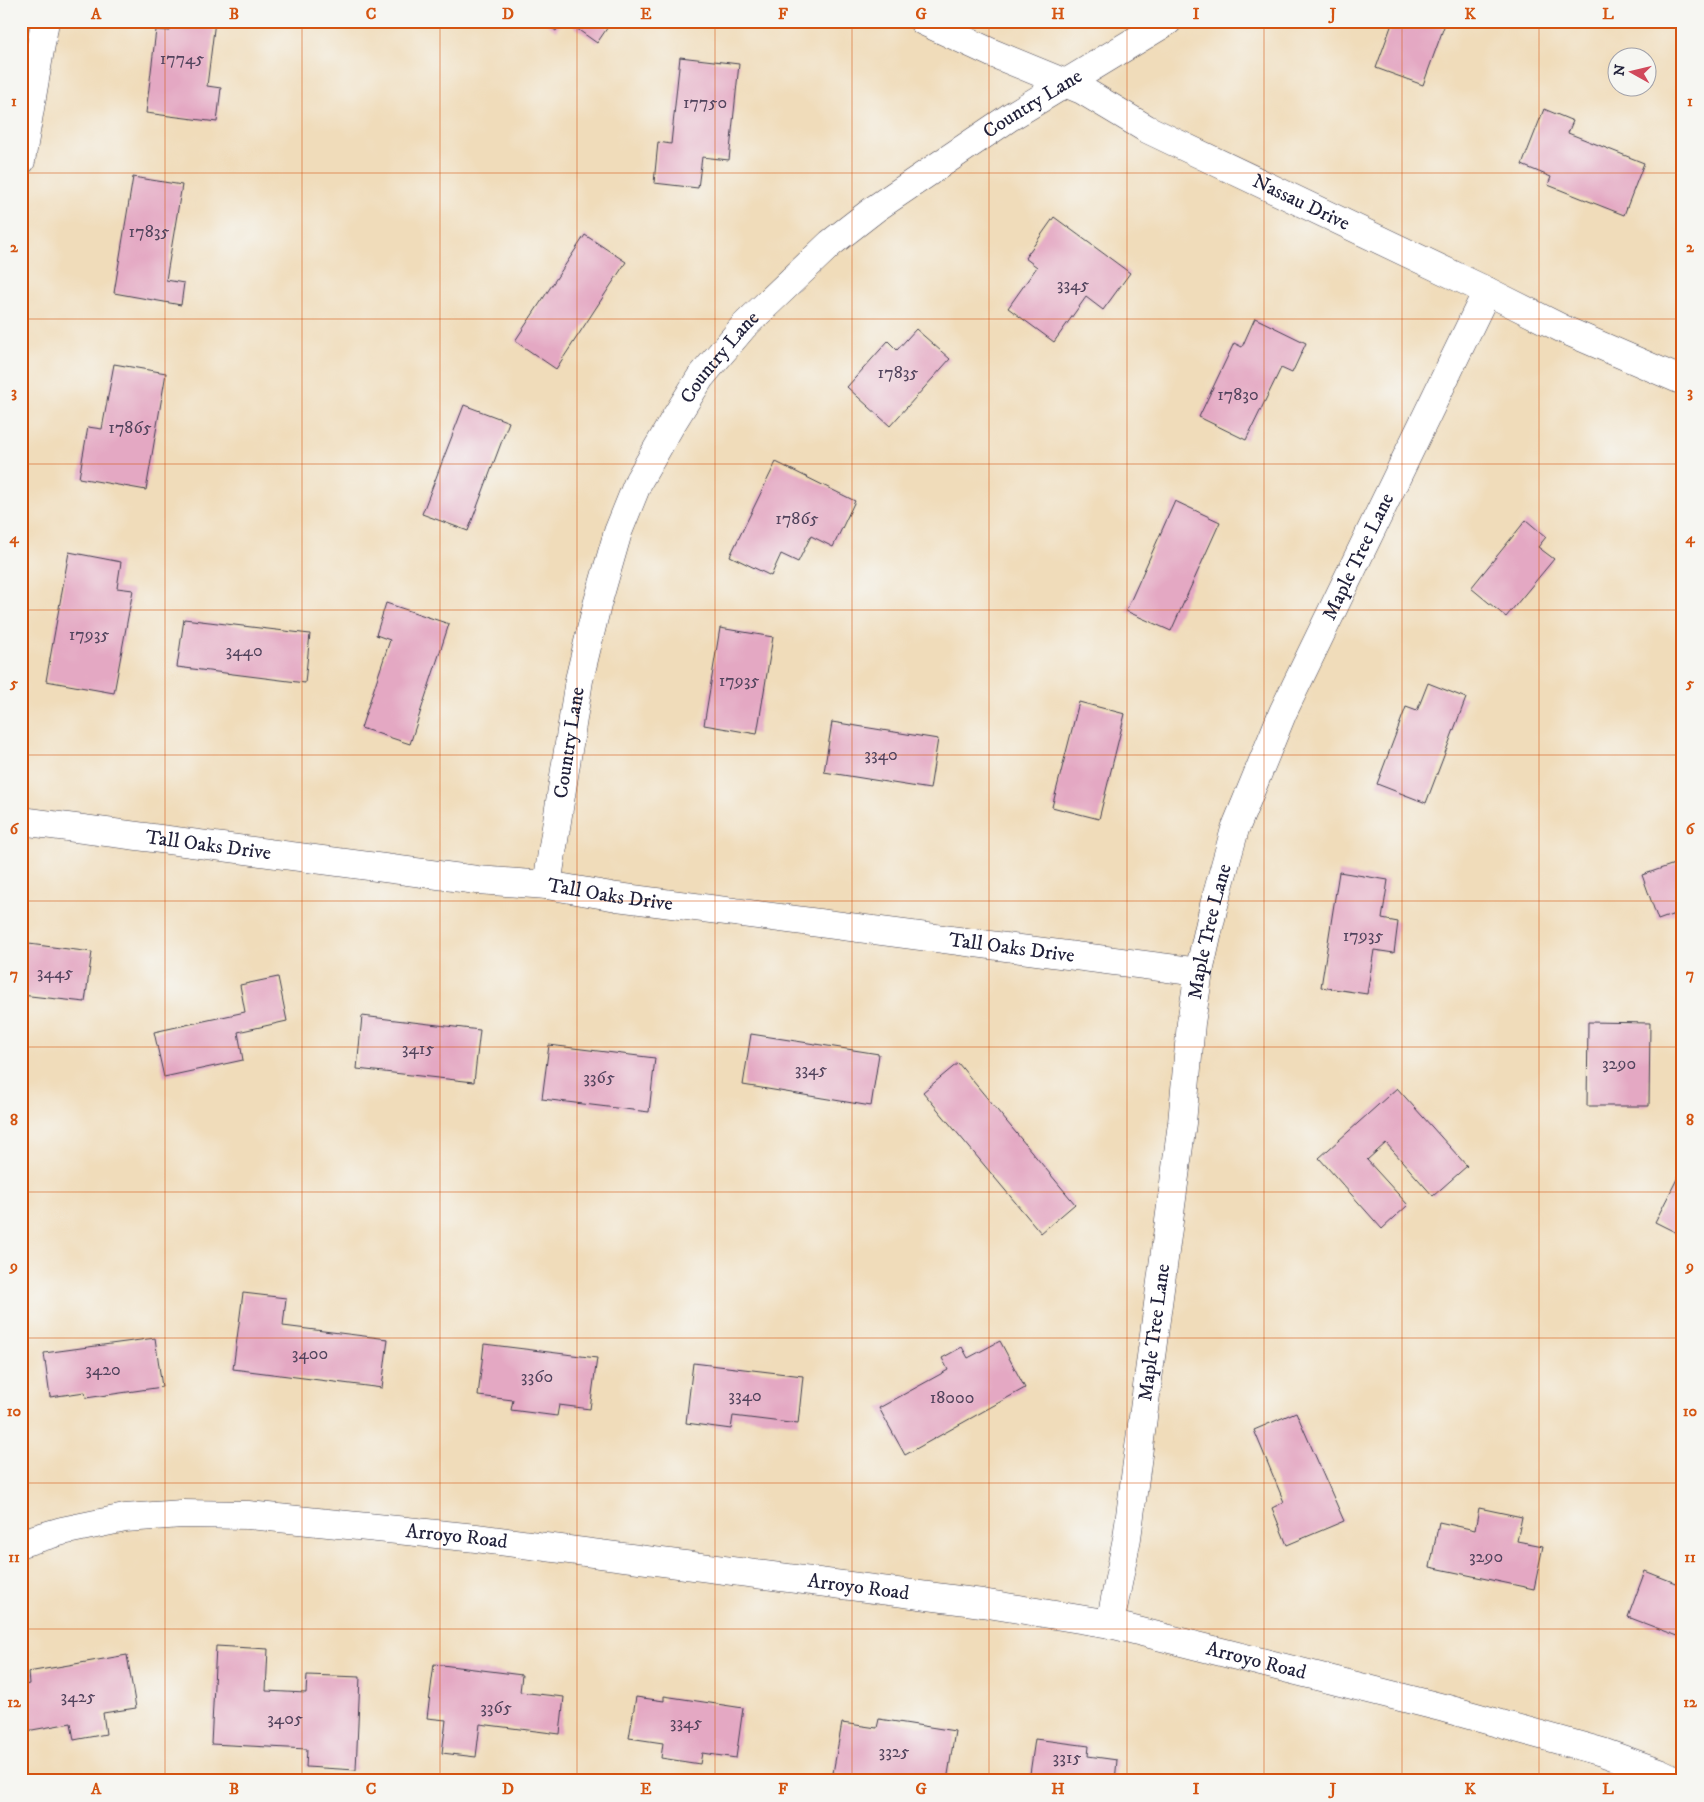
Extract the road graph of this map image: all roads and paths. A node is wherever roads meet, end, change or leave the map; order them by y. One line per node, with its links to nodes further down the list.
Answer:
1 (45, 21): 5 (street)
2 (923, 21): 4 (street, Nassau Drive)
3 (1168, 21): 4 (street, Country Lane)
4 (1066, 83): 6 (street, Nassau Drive); 9 (street, Country Lane)
5 (21, 161)
6 (1488, 291): 7 (street, Nassau Drive); 10 (street, Maple Tree Lane)
7 (1683, 381)
8 (21, 821): 9 (street, Tall Oaks Drive)
9 (547, 885): 10 (street, Tall Oaks Drive)
10 (1199, 972): 12 (street, Maple Tree Lane)
11 (21, 1543): 12 (street, Arroyo Road)
12 (1110, 1624): 13 (street, Arroyo Road)
13 (1678, 1781)

